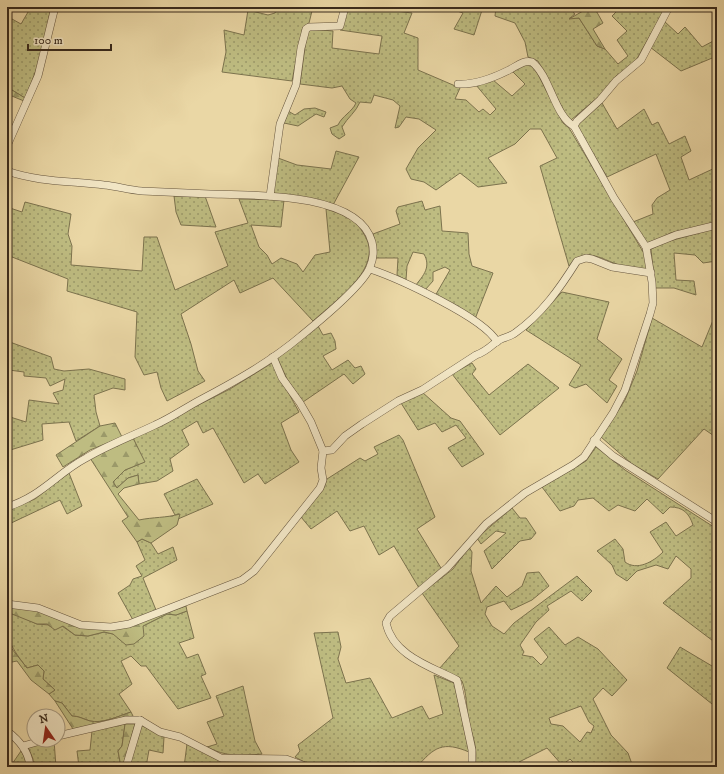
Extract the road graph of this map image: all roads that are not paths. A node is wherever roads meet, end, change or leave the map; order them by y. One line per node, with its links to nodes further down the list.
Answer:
1 (55, 7): 6 (street)
2 (345, 7): 8 (street)
3 (670, 7): 5 (street)
4 (458, 84): 5 (street)
5 (574, 126): 10 (street)
6 (7, 146)
7 (7, 171): 8 (street)
8 (270, 196): 11 (street)
9 (717, 225): 10 (street)
10 (646, 246): 12 (street)
11 (370, 269): 13 (street); 14 (street)
12 (651, 273): 13 (street); 15 (street)
13 (497, 342): 16 (street)
14 (273, 357): 16 (street); 17 (street)
15 (594, 440): 18 (street); 28 (street)
16 (323, 452): 19 (street)
17 (7, 507)
18 (717, 522)
19 (7, 604)
20 (140, 720): 22 (street); 26 (street); 27 (street)
21 (7, 731): 24 (street)
22 (66, 734)
23 (26, 745): 24 (street)
24 (23, 746): 25 (street)
25 (30, 767)
26 (126, 767)
27 (308, 767)
28 (472, 767)

